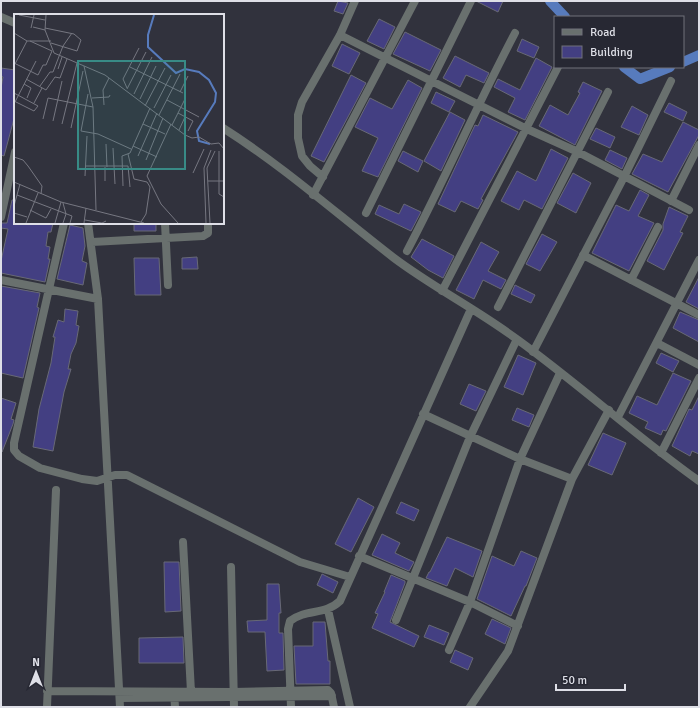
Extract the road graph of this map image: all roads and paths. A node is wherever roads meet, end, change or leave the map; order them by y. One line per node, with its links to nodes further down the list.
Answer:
1 (355, 1): 7 (street)
2 (414, 1): 8 (street)
3 (471, 1): 10 (street)
4 (1, 17): 5 (street)
5 (14, 23)
6 (515, 33): 13 (street)
7 (340, 36): 8 (street); 19 (street)
8 (386, 59): 10 (street); 19 (street)
9 (558, 68): 15 (street)
10 (431, 81): 13 (street); 24 (street)
11 (671, 81): 20 (street)
12 (608, 92): 17 (street)
13 (478, 103): 15 (street); 33 (street)
14 (224, 129): 21 (street)
15 (527, 129): 17 (street); 40 (street)
16 (699, 145): 22 (street)
17 (578, 152): 20 (street); 43 (street)
18 (14, 157): 25 (street)
19 (323, 177): 21 (street)
20 (624, 177): 22 (street); 34 (street)
21 (313, 195): 40 (street)
22 (671, 201): 23 (street)
23 (689, 210)
24 (366, 213)
25 (1, 217)
26 (64, 224): 39 (street)
27 (88, 224): 32 (street)
28 (165, 224): 31 (street)
29 (208, 224): 31 (street)
30 (658, 227): 37 (street)
31 (166, 238): 32 (street); 38 (street)
32 (92, 242): 41 (street)
33 (407, 251)
34 (583, 255): 37 (street); 48 (street)
35 (699, 260): 42 (street)
36 (1, 280): 39 (street)
37 (631, 280): 42 (street)
38 (168, 285)
39 (49, 290): 41 (street); 58 (street)
40 (442, 291): 44 (street)
41 (98, 299): 58 (street)
42 (677, 304): 45 (street); 47 (street)
43 (498, 307)
44 (471, 310): 46 (street); 53 (street)
45 (699, 315)
46 (517, 339): 48 (street); 55 (street)
47 (657, 343): 49 (street); 54 (street)
48 (533, 352): 50 (street)
49 (699, 365)
50 (560, 373): 52 (street); 57 (street)
51 (699, 378): 56 (street)
52 (609, 410): 54 (street); 59 (street)
53 (423, 414): 55 (street); 63 (street)
54 (618, 417): 56 (street)
55 (470, 436): 57 (street); 66 (street)
56 (661, 453): 60 (street)
57 (520, 459): 59 (street); 67 (street)
58 (107, 479): 65 (street); 76 (street)
59 (572, 479): 70 (street)
60 (699, 481)
61 (56, 490): 72 (street)
62 (183, 542): 73 (street)
63 (360, 556): 65 (street); 66 (street)
64 (231, 567): 75 (street)
65 (350, 577): 68 (street)
66 (412, 578): 67 (street); 69 (street)
67 (470, 602): 70 (street); 71 (street)
68 (328, 610): 74 (street); 84 (street)
69 (396, 620)
70 (518, 626): 85 (street)
71 (449, 650)
72 (47, 690): 76 (street); 78 (street)
73 (191, 692): 75 (street); 77 (street)
74 (291, 693): 75 (street); 82 (street); 83 (street)
75 (233, 694): 77 (street); 81 (street)
76 (120, 695): 77 (street); 79 (street)
77 (174, 695): 80 (street)
78 (47, 707)
79 (120, 707)
80 (175, 707)
81 (234, 707)
82 (291, 707)
83 (334, 707)
84 (350, 707)
85 (470, 707)

